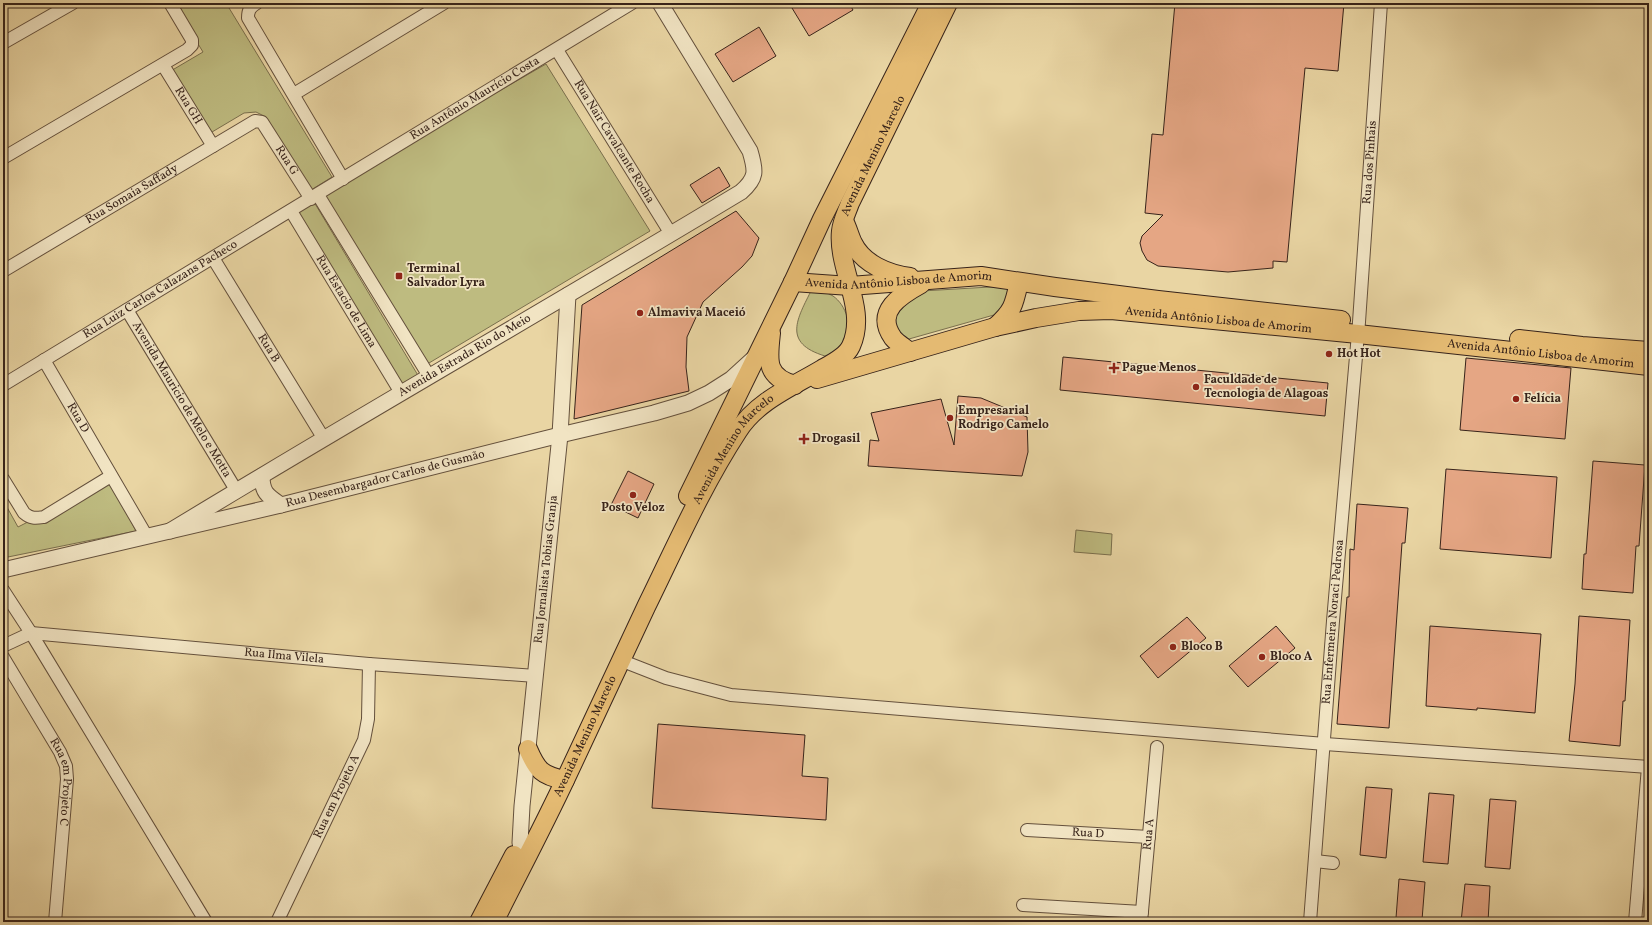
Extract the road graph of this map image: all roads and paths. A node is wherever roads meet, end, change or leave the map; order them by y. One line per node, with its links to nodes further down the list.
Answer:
1 (73, 3): 10 (street)
2 (170, 3): 12 (street)
3 (257, 3): 13 (street)
4 (444, 3): 13 (street)
5 (632, 3): 11 (street, Rua Antônio Maurício Costa)
6 (660, 3): 21 (street, Avenida Estrada Rio do Meio)
7 (931, 3): 25 (main road, Avenida Menino Marcelo)
8 (948, 3): 20 (main road, Avenida Menino Marcelo)
9 (1381, 3): 32 (street, Rua dos Pinhais)
10 (3, 43)
11 (557, 50): 17 (street, Rua Antônio Maurício Costa); 21 (street, Rua Nair Cavalcante Rocha)
12 (163, 65): 15 (street, Rua GH); 16 (street)
13 (294, 94): 17 (street)
14 (262, 122): 15 (street, Rua Somaia Saffady); 18 (street, Rua G)
15 (213, 146): 23 (street, Rua Somaia Saffady)
16 (3, 158)
17 (343, 179): 18 (street, Rua Antônio Maurício Costa)
18 (314, 197): 19 (street, Rua Luiz Carlos Calazans Pacheco); 38 (street, Rua G)
19 (291, 211): 22 (street, Rua Luiz Carlos Calazans Pacheco); 41 (street, Rua Estacio de Lima)
20 (844, 219): 24 (main road); 27 (main road, Avenida Menino Marcelo)
21 (671, 234): 28 (street, Avenida Estrada Rio do Meio)
22 (214, 258): 29 (street, Rua Luiz Carlos Calazans Pacheco); 43 (street, Rua B)
23 (3, 270)
24 (932, 281): 26 (main road, Avenida Antônio Lisboa de Amorim); 27 (main road, Avenida Antônio Lisboa de Amorim); 34 (main road)
25 (793, 282): 27 (main road, Avenida Antônio Lisboa de Amorim); 30 (main road, Avenida Menino Marcelo)
26 (1019, 282): 31 (main road); 32 (main road, Avenida Antônio Lisboa de Amorim)
27 (850, 286): 40 (main road, Avenida Menino Marcelo)
28 (568, 295): 38 (street, Avenida Estrada Rio do Meio); 42 (street, Rua Jornalista Tobias Granja)
29 (127, 310): 36 (street, Rua Luiz Carlos Calazans Pacheco); 47 (street, Avenida Mauricio de Melo e Motta)
30 (771, 326): 35 (main road, Avenida Menino Marcelo); 40 (main road)
31 (995, 327): 32 (main road, Avenida Antônio Lisboa de Amorim); 34 (main road, Avenida Antônio Lisboa de Amorim)
32 (1358, 328): 33 (main road, Avenida Antônio Lisboa de Amorim); 37 (main road, Avenida Antônio Lisboa de Amorim); 59 (street, Rua Enfermeira Noraci Pedrosa)
33 (1649, 351)
34 (910, 352): 40 (main road, Avenida Antônio Lisboa de Amorim)
35 (755, 358): 42 (street, Rua Desembargador Carlos de Gusmão); 63 (main road, Avenida Menino Marcelo)
36 (44, 360): 39 (street, Rua Luiz Carlos Calazans Pacheco); 44 (street, Rua D)
37 (1649, 366)
38 (428, 376): 41 (street, Avenida Estrada Rio do Meio)
39 (3, 385)
40 (795, 385): 56 (main road, Avenida Menino Marcelo)
41 (401, 393): 43 (street, Avenida Estrada Rio do Meio)
42 (560, 435): 48 (street, Rua Desembargador Carlos de Gusmão); 58 (street, Rua Jornalista Tobias Granja)
43 (324, 439): 45 (street, Avenida Estrada Rio do Meio)
44 (111, 476): 46 (street); 50 (street, Rua D)
45 (262, 476): 47 (street, Avenida Estrada Rio do Meio); 48 (street)
46 (3, 479)
47 (236, 490): 49 (street, Avenida Estrada Rio do Meio)
48 (281, 505): 49 (street, Rua Desembargador Carlos de Gusmão)
49 (170, 530): 50 (street, Rua Desembargador Carlos de Gusmão)
50 (146, 535): 51 (street, Rua Desembargador Carlos de Gusmão)
51 (3, 570)
52 (3, 590): 53 (street)
53 (31, 633): 54 (street); 57 (street, Rua Ilma Vilela); 72 (street)
54 (3, 646)
55 (3, 657): 71 (street, Rua em Projeto C)
56 (620, 660): 59 (street); 63 (main road, Avenida Menino Marcelo)
57 (370, 664): 58 (street, Rua Ilma Vilela); 73 (street, Rua em Projeto A)
58 (536, 676): 61 (street, Rua Jornalista Tobias Granja)
59 (1325, 744): 62 (street); 67 (street, Rua Enfermeira Noraci Pedrosa)
60 (1157, 747): 65 (street, Rua A)
61 (528, 749): 63 (main road); 66 (street, Rua Jornalista Tobias Granja)
62 (1648, 767): 77 (street)
63 (559, 779): 66 (main road, Avenida Menino Marcelo); 75 (main road, Avenida Menino Marcelo)
64 (1027, 830): 65 (street, Rua D)
65 (1150, 837): 70 (street, Rua A)
66 (520, 842): 74 (main road, Avenida Menino Marcelo)
67 (1315, 861): 68 (street); 76 (street, Rua Enfermeira Noraci Pedrosa)
68 (1334, 863)
69 (1023, 905): 70 (street)
70 (1142, 917)
71 (55, 922)
72 (206, 922)
73 (277, 922)
74 (479, 922)
75 (494, 922)
76 (1310, 922)
77 (1634, 922)

